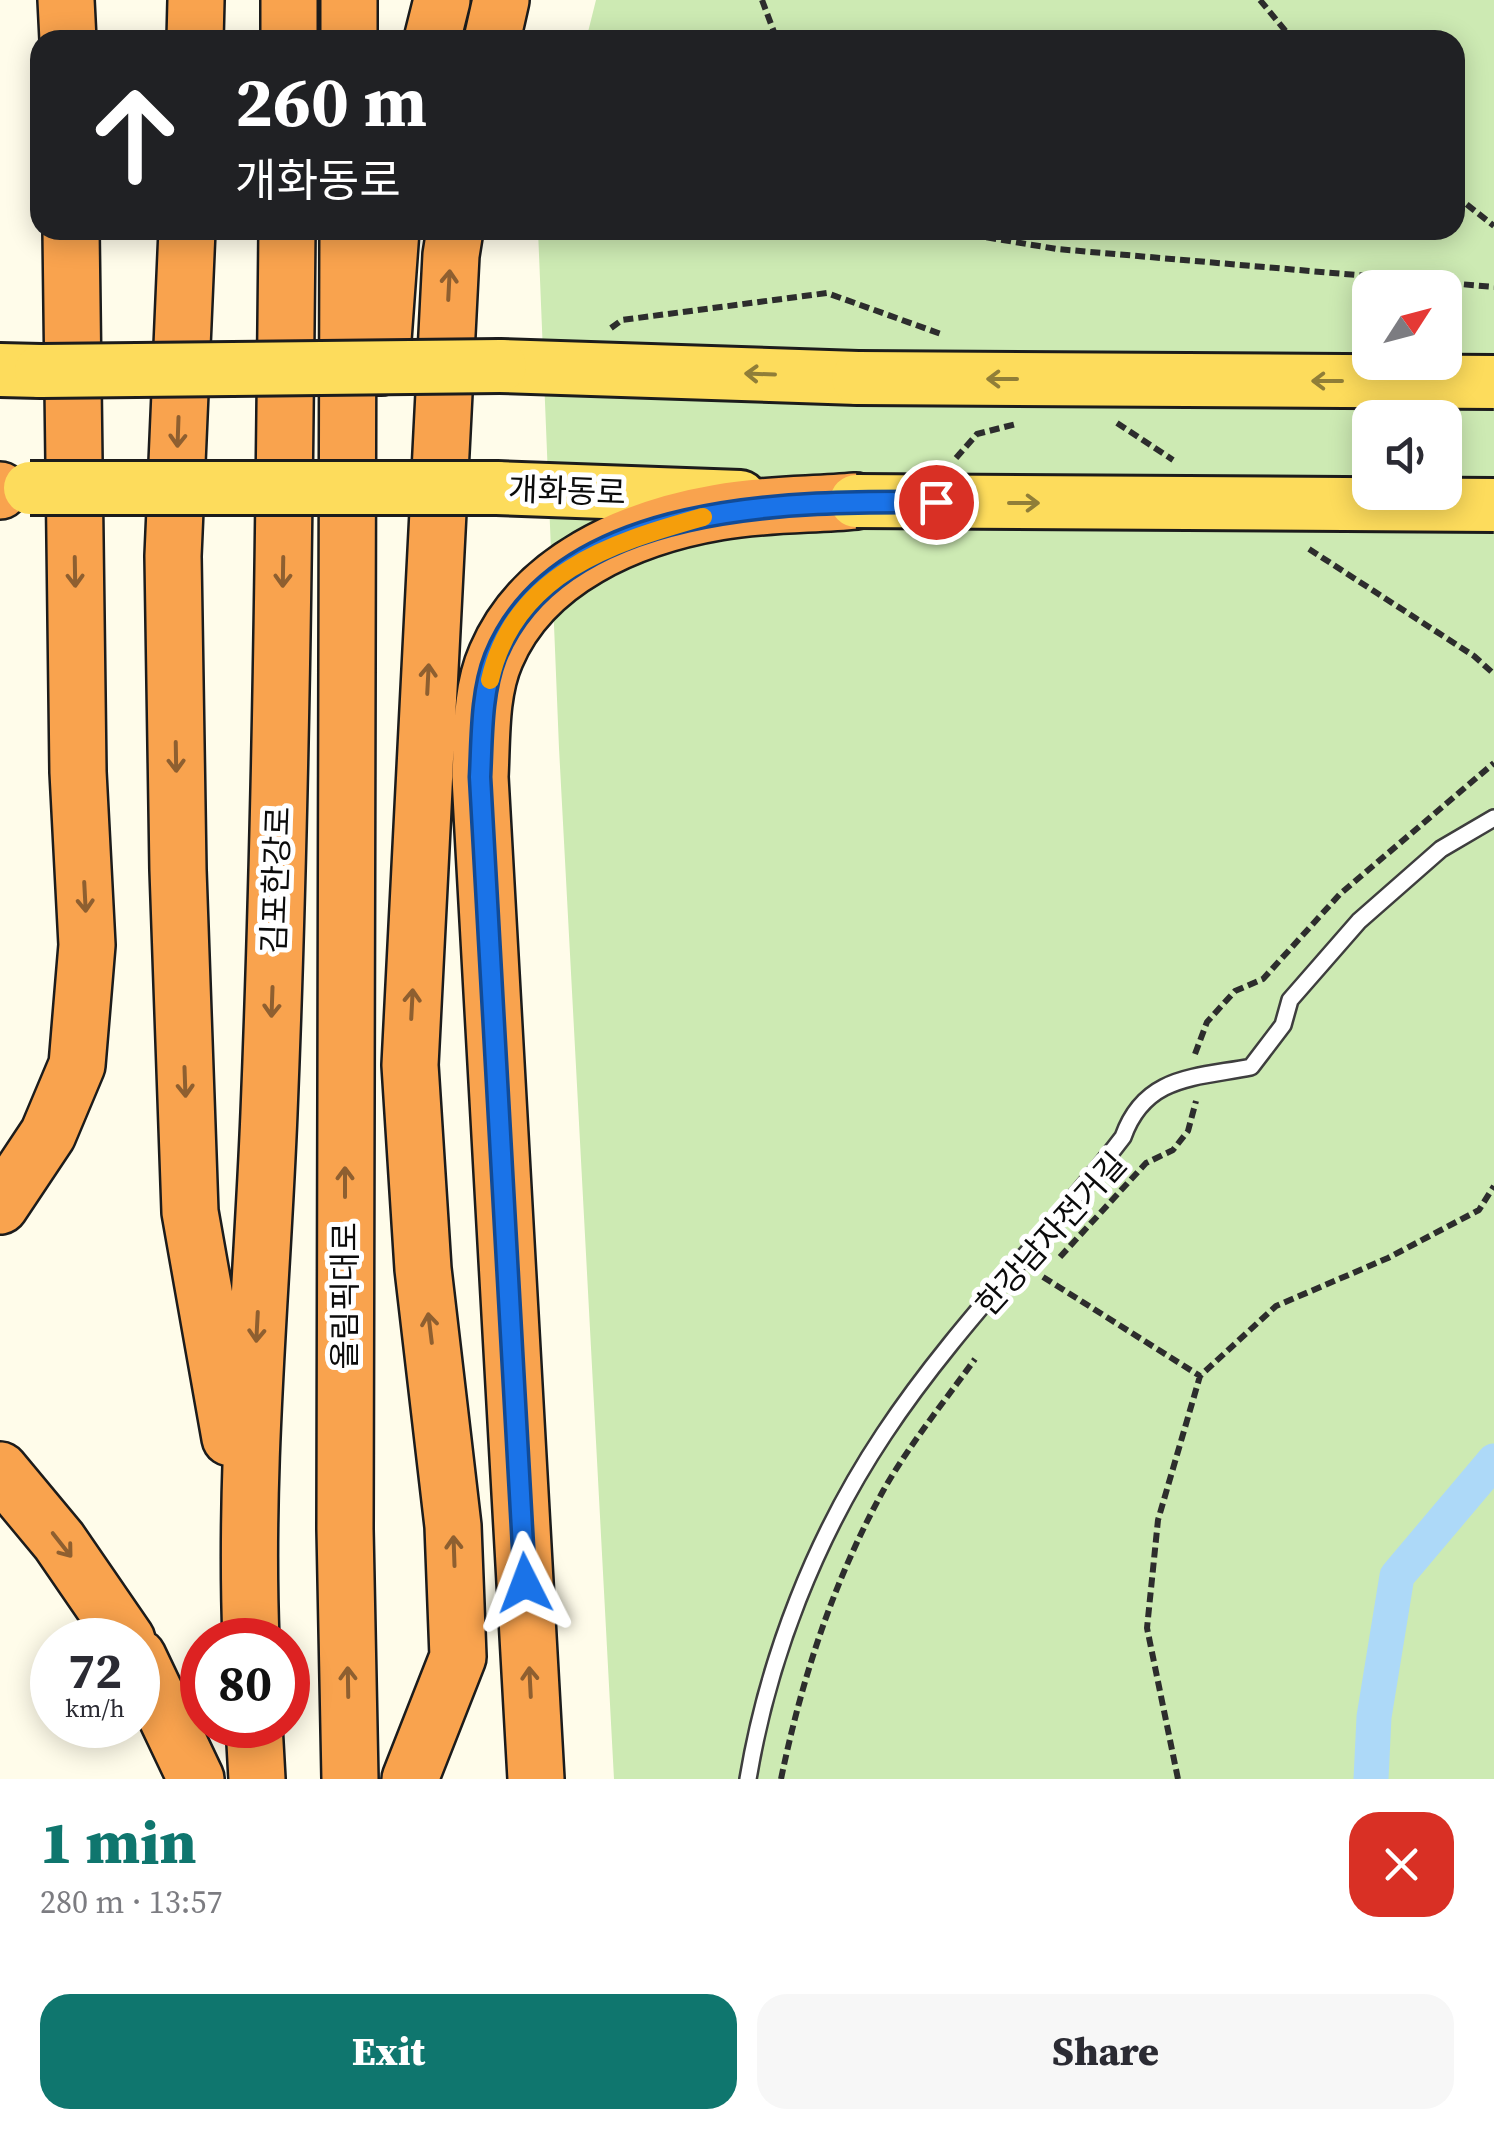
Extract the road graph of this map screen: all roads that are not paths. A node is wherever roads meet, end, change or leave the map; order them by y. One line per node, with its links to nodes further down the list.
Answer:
1 (66, 0): 6 (highway)
2 (289, 0): 7 (highway)
3 (349, 0): 8 (highway)
4 (442, 0): 9 (highway)
5 (502, 0): 10 (highway)
6 (68, 30)
7 (289, 30)
8 (349, 30)
9 (434, 30)
10 (494, 30)
11 (71, 240): 24 (highway, one-way to 24)
12 (187, 240): 26 (highway, one-way to 26)
13 (287, 240): 26 (highway, 김포한강로, one-way to 26)
14 (348, 240): 22 (highway, 김포한강로)
15 (389, 240): 22 (highway)
16 (454, 240): 34 (highway, one-way to 16)
17 (21, 370): 18 (main road, one-way to 17, bridge)
18 (1494, 382)
19 (15, 489): 20 (main road, 개화동로, bridge)
20 (856, 502): 21 (main road, 개화동로, one-way to 21, bridge); 35 (highway, one-way to 20)
21 (1494, 505)
22 (346, 814): 33 (highway, 올림픽대로, one-way to 22)
23 (1494, 818): 36 (lane)
24 (2, 1205)
25 (0, 1470): 27 (highway, one-way to 27)
26 (246, 1530): 28 (highway)
27 (112, 1618)
28 (250, 1618)
29 (160, 1703): 31 (highway)
30 (255, 1748): 32 (highway)
31 (196, 1779)
32 (257, 1779)
33 (350, 1779)
34 (410, 1779)
35 (536, 1779)
36 (748, 1779)

